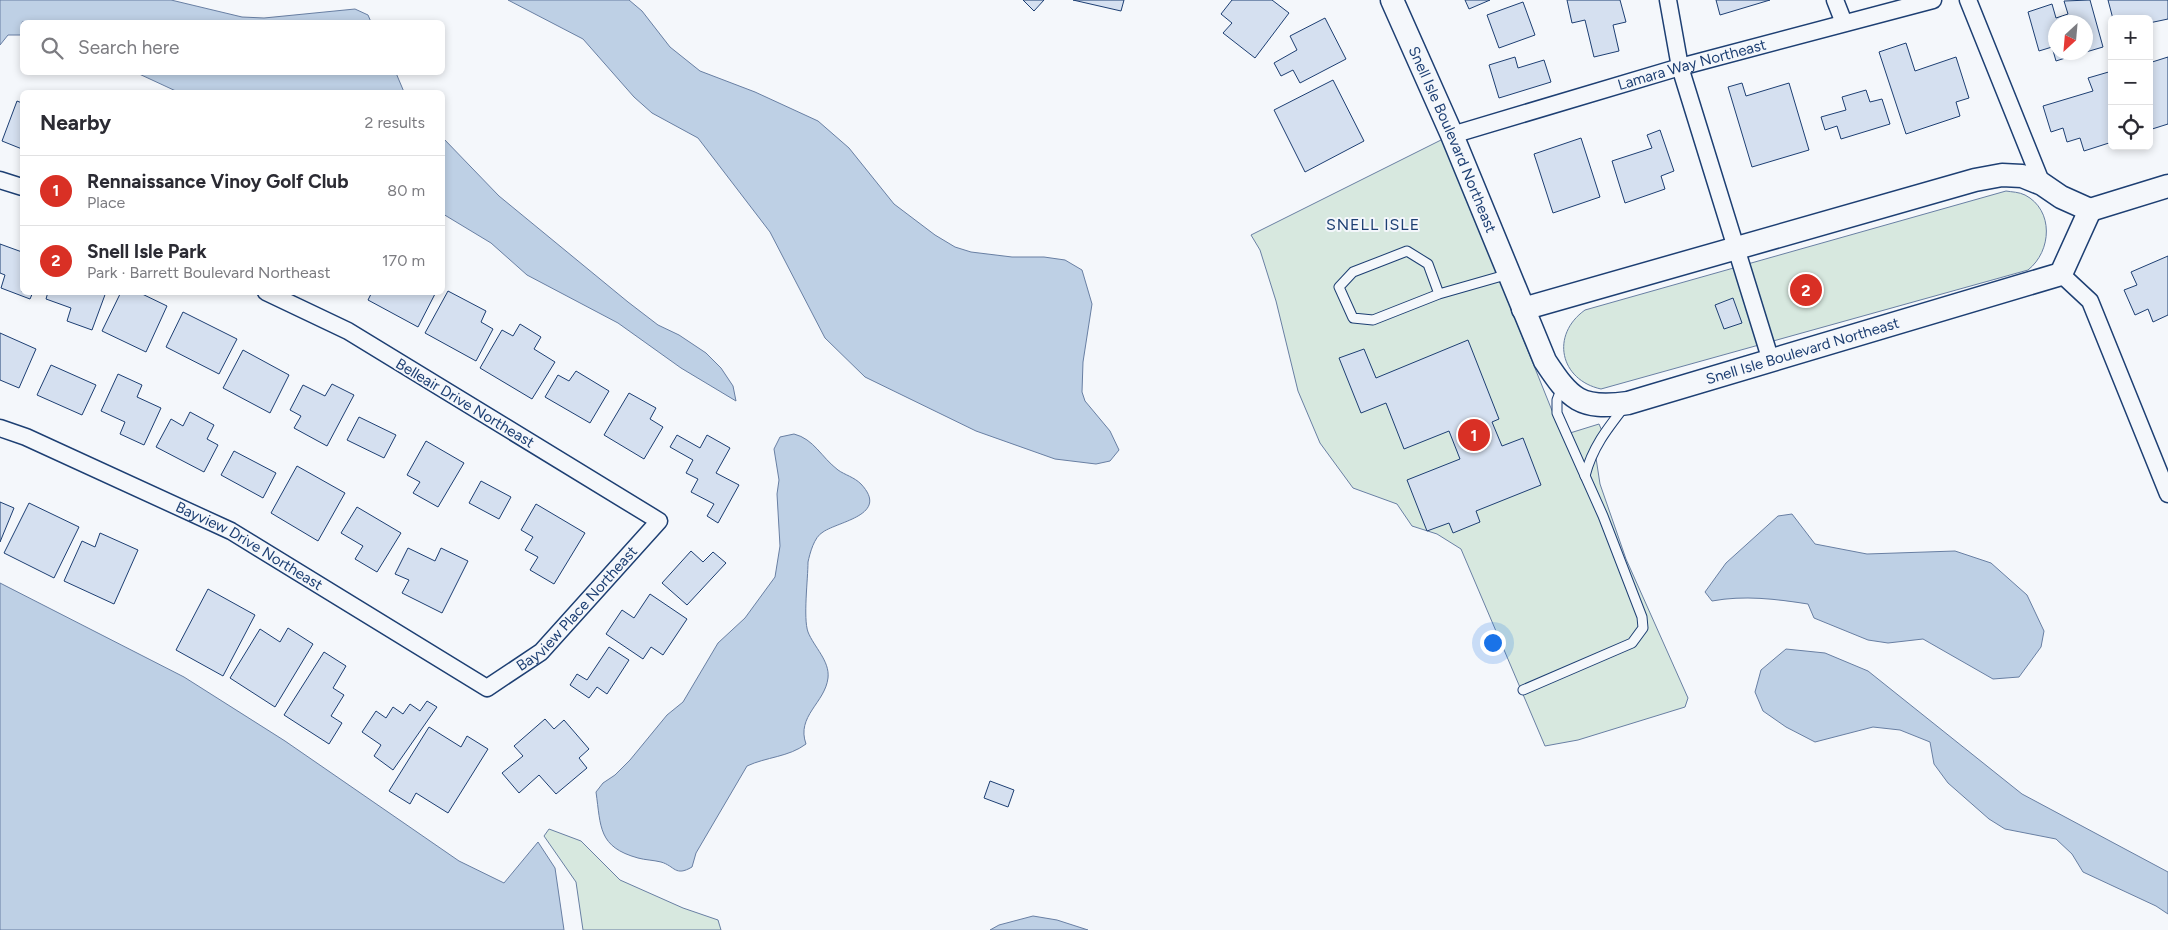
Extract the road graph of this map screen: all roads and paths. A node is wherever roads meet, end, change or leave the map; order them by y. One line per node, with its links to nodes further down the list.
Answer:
1 (1392, 0): 8 (street, Snell Isle Boulevard Northeast)
2 (1668, 0): 7 (street)
3 (1835, 0): 6 (street)
4 (1933, 0): 6 (street, Lamara Way Northeast)
5 (1968, 0): 10 (street)
6 (1844, 23): 7 (street, Lamara Way Northeast)
7 (1680, 67): 8 (street, Lamara Way Northeast); 14 (street)
8 (1452, 135): 15 (street, Snell Isle Boulevard Northeast)
9 (0, 180): 11 (street)
10 (2042, 184): 13 (street); 14 (street)
11 (20, 186)
12 (2168, 186): 13 (street)
13 (2090, 210): 16 (street)
14 (1735, 249): 19 (street); 20 (street)
15 (1509, 274): 17 (lane); 19 (street, Snell Isle Boulevard Northeast)
16 (2061, 274): 20 (street, Snell Isle Boulevard Northeast); 25 (street)
17 (1439, 294): 17 (lane)
18 (272, 295): 26 (street, Belleair Drive Northeast)
19 (1523, 309): 21 (street, Snell Isle Boulevard Northeast)
20 (1771, 360): 22 (street, Snell Isle Boulevard Northeast)
21 (1562, 386): 22 (street, Snell Isle Boulevard Northeast); 24 (lane)
22 (1628, 403): 24 (lane)
23 (0, 428): 27 (street, Bayview Drive Northeast)
24 (1585, 477): 28 (lane)
25 (2168, 494)
26 (660, 521): 27 (street, Bayview Place Northeast)
27 (486, 688)
28 (1523, 690)

